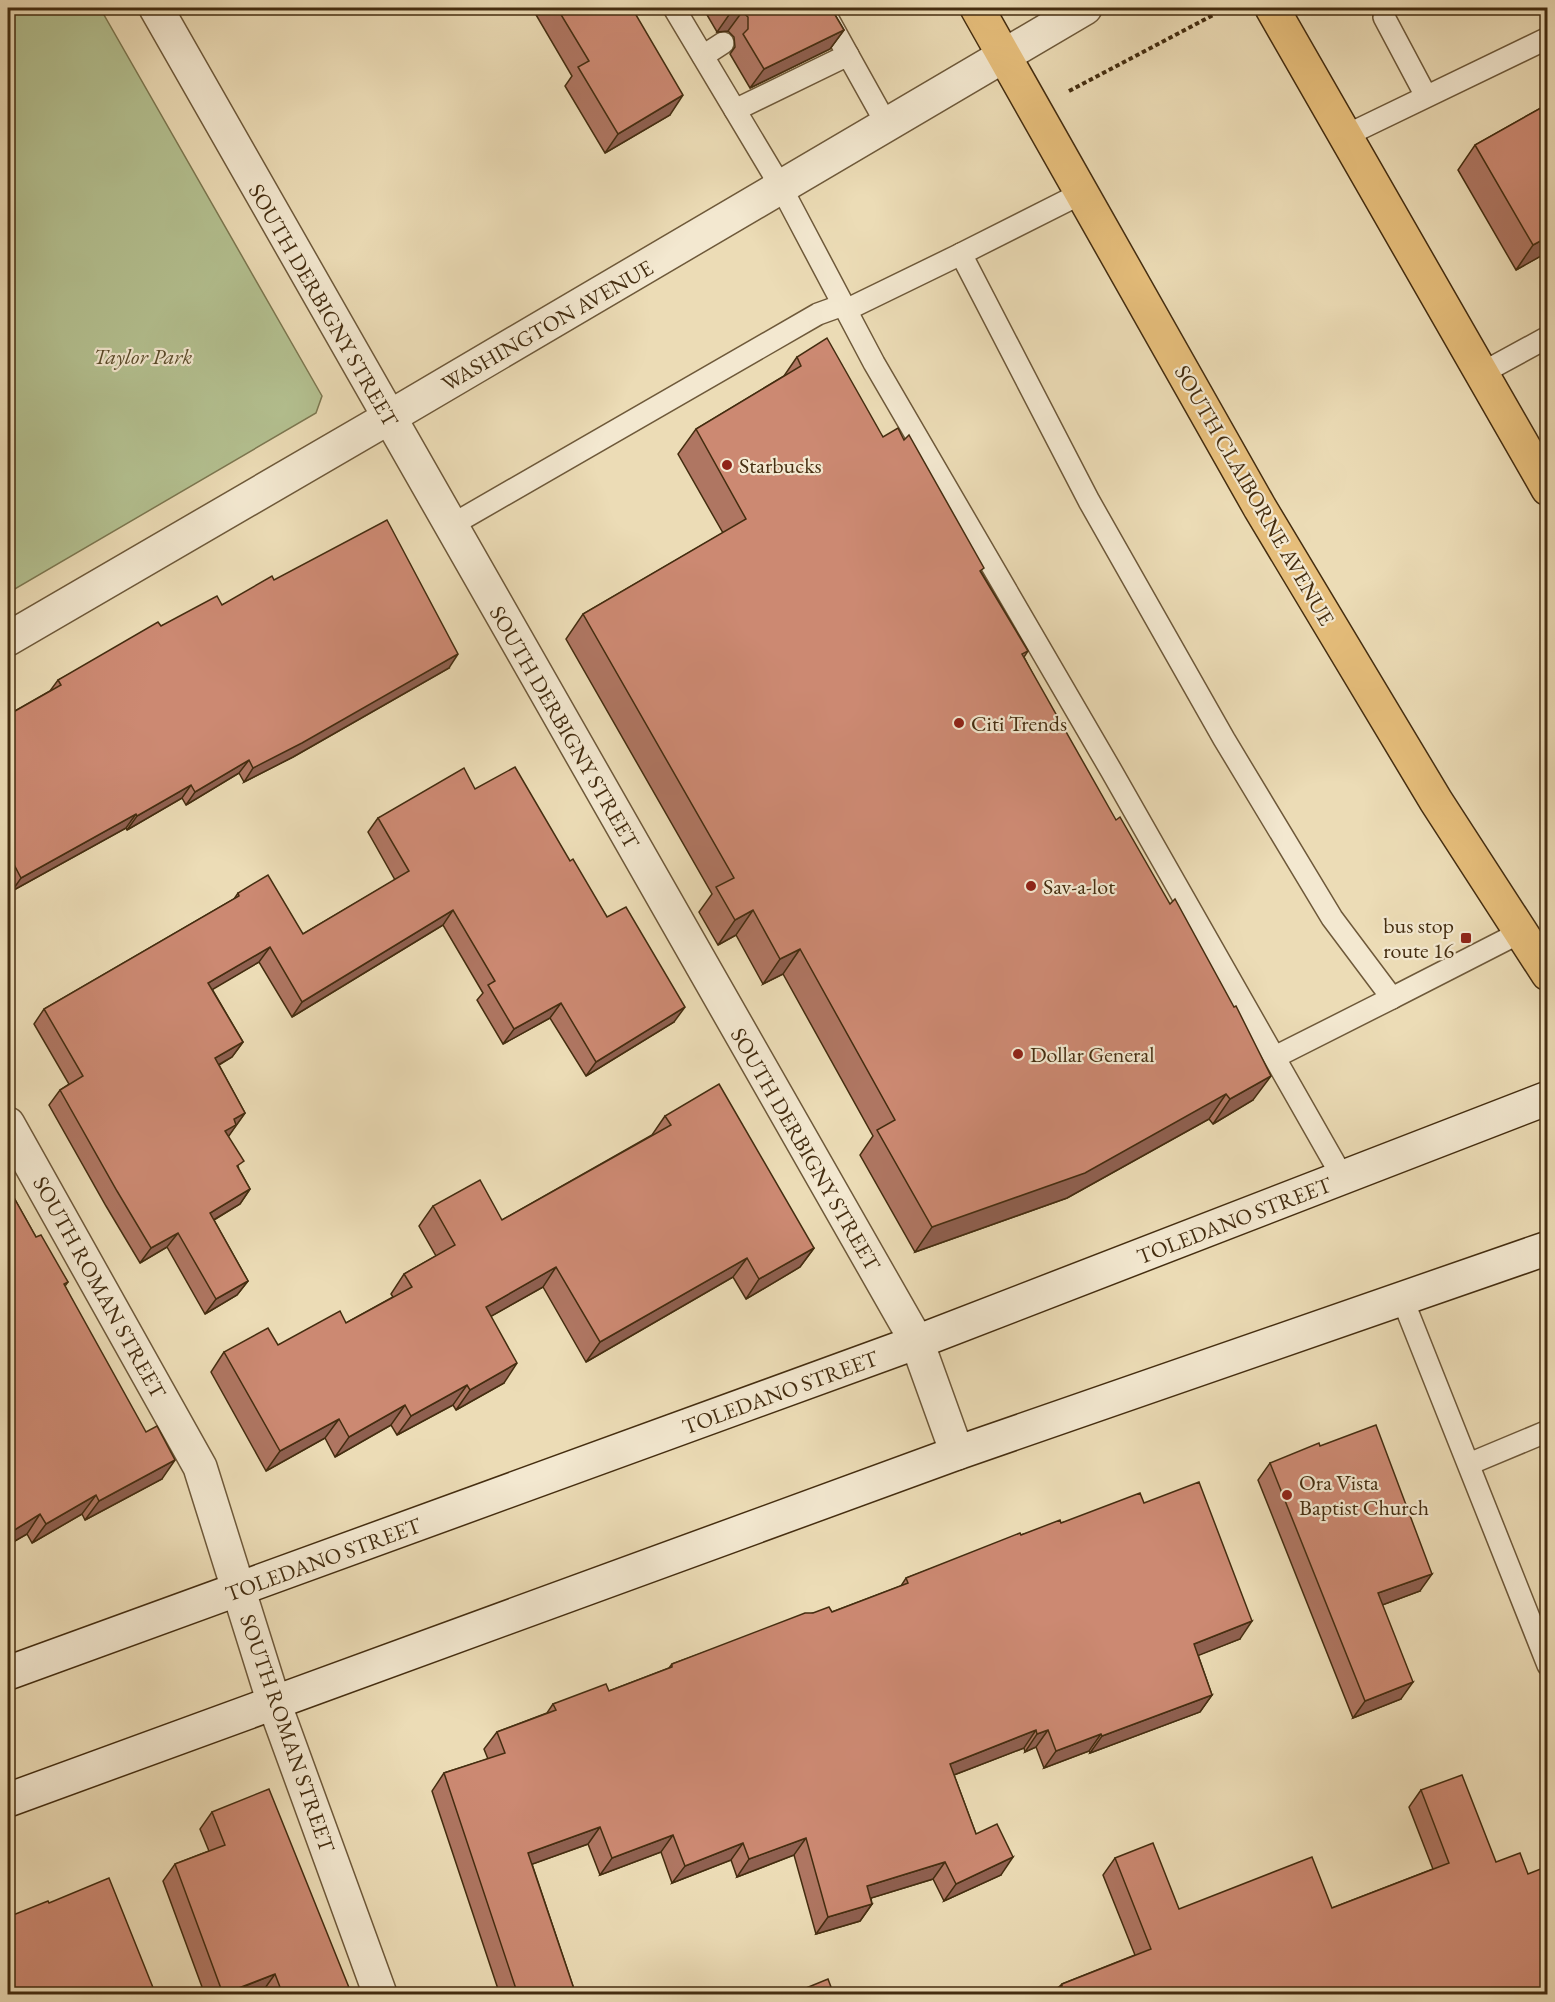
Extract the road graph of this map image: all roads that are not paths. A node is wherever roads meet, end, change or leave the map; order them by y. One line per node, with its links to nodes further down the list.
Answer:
1 (156, 8): 23 (street, SOUTH DERBIGNY STREET)
2 (674, 8): 11 (lane)
3 (822, 8): 10 (lane)
4 (977, 8): 12 (main road, SOUTH CLAIBORNE AVENUE)
5 (1085, 8): 12 (street, WASHINGTON AVENUE)
6 (1272, 8): 16 (main road)
7 (1384, 17): 13 (lane)
8 (1548, 38): 13 (lane)
9 (723, 43): 11 (lane)
10 (848, 55): 14 (lane); 15 (lane)
11 (703, 56): 14 (lane)
12 (1004, 56): 15 (street, WASHINGTON AVENUE); 18 (main road, SOUTH CLAIBORNE AVENUE)
13 (1426, 96): 16 (lane)
14 (735, 110): 17 (lane)
15 (887, 125): 17 (street, WASHINGTON AVENUE)
16 (1345, 136): 22 (main road)
17 (781, 187): 20 (lane); 23 (street, WASHINGTON AVENUE)
18 (1082, 193): 19 (lane); 27 (main road, SOUTH CLAIBORNE AVENUE)
19 (961, 254): 20 (lane); 29 (lane)
20 (845, 307): 25 (lane); 30 (lane)
21 (1548, 337): 22 (lane)
22 (1482, 373): 24 (main road)
23 (388, 418): 25 (street, SOUTH DERBIGNY STREET); 26 (street, WASHINGTON AVENUE)
24 (1545, 480)
25 (450, 526): 36 (street, SOUTH DERBIGNY STREET)
26 (8, 639)
27 (1521, 932): 28 (main road, SOUTH CLAIBORNE AVENUE); 29 (lane)
28 (1548, 974)
29 (1392, 998): 30 (lane)
30 (1275, 1057): 33 (lane)
31 (1548, 1098): 33 (street, TOLEDANO STREET)
32 (8, 1124): 40 (street, SOUTH ROMAN STREET)
33 (1343, 1178): 36 (street, TOLEDANO STREET)
34 (1548, 1248): 35 (street)
35 (1402, 1298): 38 (street); 39 (lane)
36 (917, 1342): 38 (street, SOUTH DERBIGNY STREET); 40 (street, TOLEDANO STREET)
37 (1548, 1431): 39 (lane)
38 (957, 1454): 43 (street)
39 (1469, 1464): 41 (lane)
40 (239, 1590): 42 (street, TOLEDANO STREET); 43 (street, SOUTH ROMAN STREET)
41 (1548, 1665)
42 (8, 1673)
43 (274, 1703): 44 (street); 45 (street, SOUTH ROMAN STREET)
44 (8, 1800)
45 (380, 1995)

